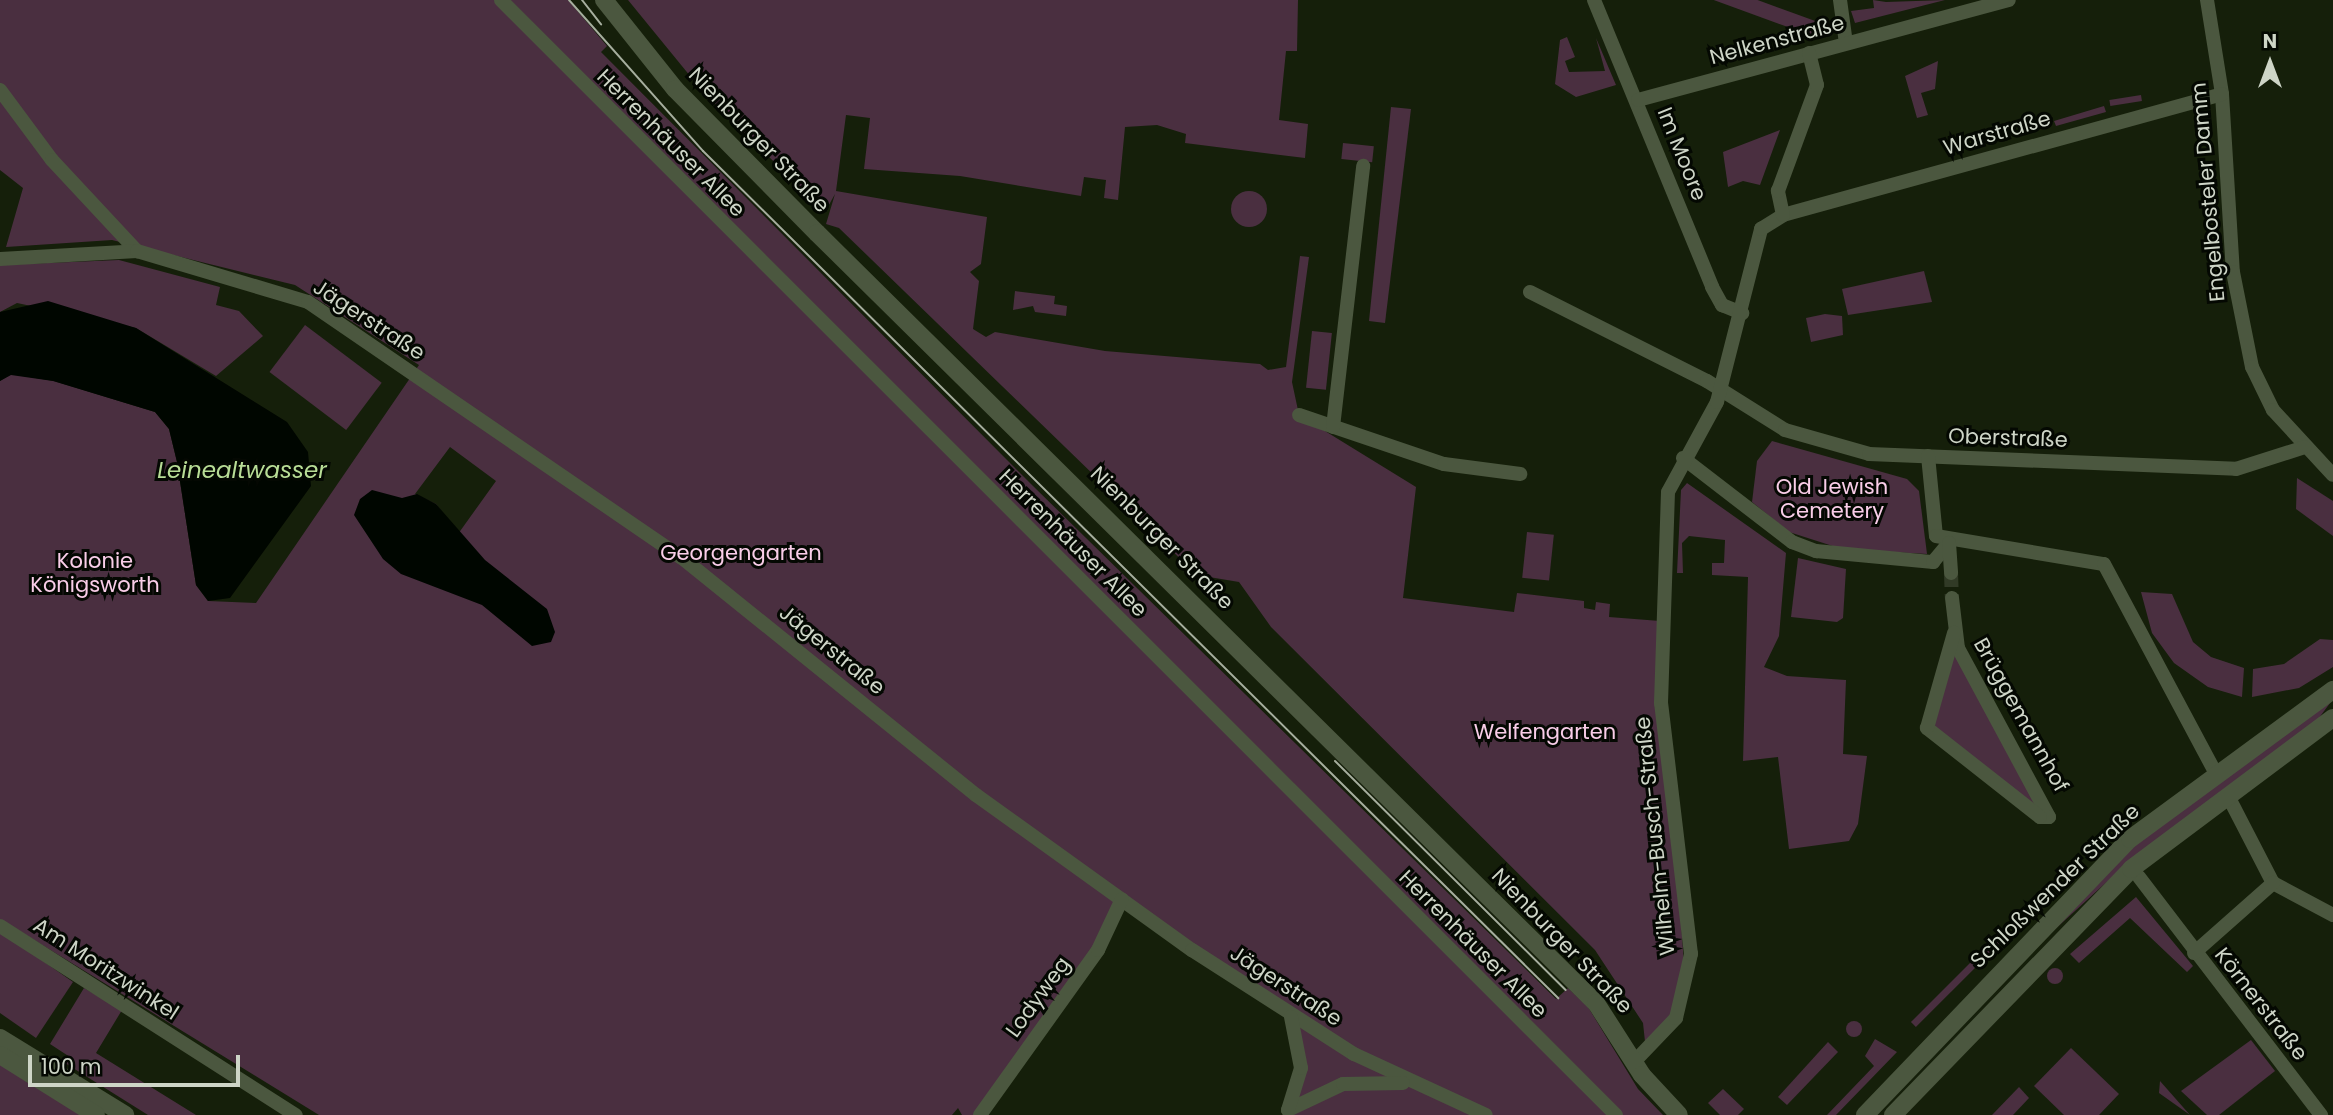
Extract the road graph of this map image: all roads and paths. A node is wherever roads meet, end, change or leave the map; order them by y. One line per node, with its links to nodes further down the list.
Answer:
1 (501, 0): 53 (street, Herrenhäuser Allee)
2 (604, 0): 44 (street, Nienburger Straße)
3 (1594, 0): 11 (street, Im Moore)
4 (1840, 0): 7 (street)
5 (2009, 0): 7 (street, Nelkenstraße)
6 (2207, 0): 10 (street, Engelbosteler Damm)
7 (1846, 43): 8 (street, Nelkenstraße)
8 (1810, 53): 11 (street, Nelkenstraße); 13 (street)
9 (0, 90): 14 (street)
10 (2222, 94): 13 (street, Warstraße); 21 (street, Engelbosteler Damm)
11 (1638, 100): 17 (street, Im Moore)
12 (1363, 166): 20 (street)
13 (1783, 215): 17 (street, Wilhelm-Busch-Straße)
14 (137, 251): 15 (street); 36 (street, Jägerstraße)
15 (0, 259)
16 (1531, 292): 18 (street, Oberstraße)
17 (1742, 313): 18 (street, Wilhelm-Busch-Straße)
18 (1721, 390): 22 (street, Oberstraße); 23 (street, Wilhelm-Busch-Straße)
19 (1299, 415): 20 (street)
20 (1333, 427): 24 (street)
21 (2305, 447): 22 (street, Oberstraße); 25 (street, Engelbosteler Damm)
22 (1928, 456): 26 (street)
23 (1683, 458): 26 (street); 44 (street, Wilhelm-Busch-Straße)
24 (1520, 474)
25 (2333, 475)
26 (1949, 543): 27 (street); 32 (street)
27 (1951, 573)
28 (1952, 597): 29 (street, Brüggemannhof)
29 (1954, 633): 29 (street, Brüggemannhof)
30 (2333, 690): 32 (street, Schloßwender Straße)
31 (2333, 718): 33 (street, Schloßwender Straße)
32 (2215, 772): 55 (street, Schloßwender Straße)
33 (2228, 796): 35 (street); 56 (street, Schloßwender Straße)
34 (2141, 882): 39 (street, Körnerstraße)
35 (2273, 883): 37 (street); 39 (street, Körnerstraße)
36 (1122, 898): 40 (street, Jägerstraße); 51 (street, Lodyweg)
37 (2333, 915)
38 (0, 926): 50 (street, Am Moritzwinkel)
39 (2194, 953): 57 (street, Körnerstraße)
40 (1291, 1017): 46 (street, Jägerstraße); 47 (street)
41 (0, 1038): 43 (street)
42 (0, 1055): 43 (street)
43 (21, 1060): 45 (street)
44 (1634, 1062): 54 (street, Nienburger Straße)
45 (39, 1070): 48 (street); 49 (street)
46 (1424, 1087): 47 (street); 52 (street, Jägerstraße)
47 (1287, 1112)
48 (96, 1115)
49 (125, 1115)
50 (296, 1115)
51 (980, 1115)
52 (1486, 1115)
53 (1616, 1115)
54 (1679, 1115)
55 (1865, 1115)
56 (1893, 1115)
57 (2320, 1115)

